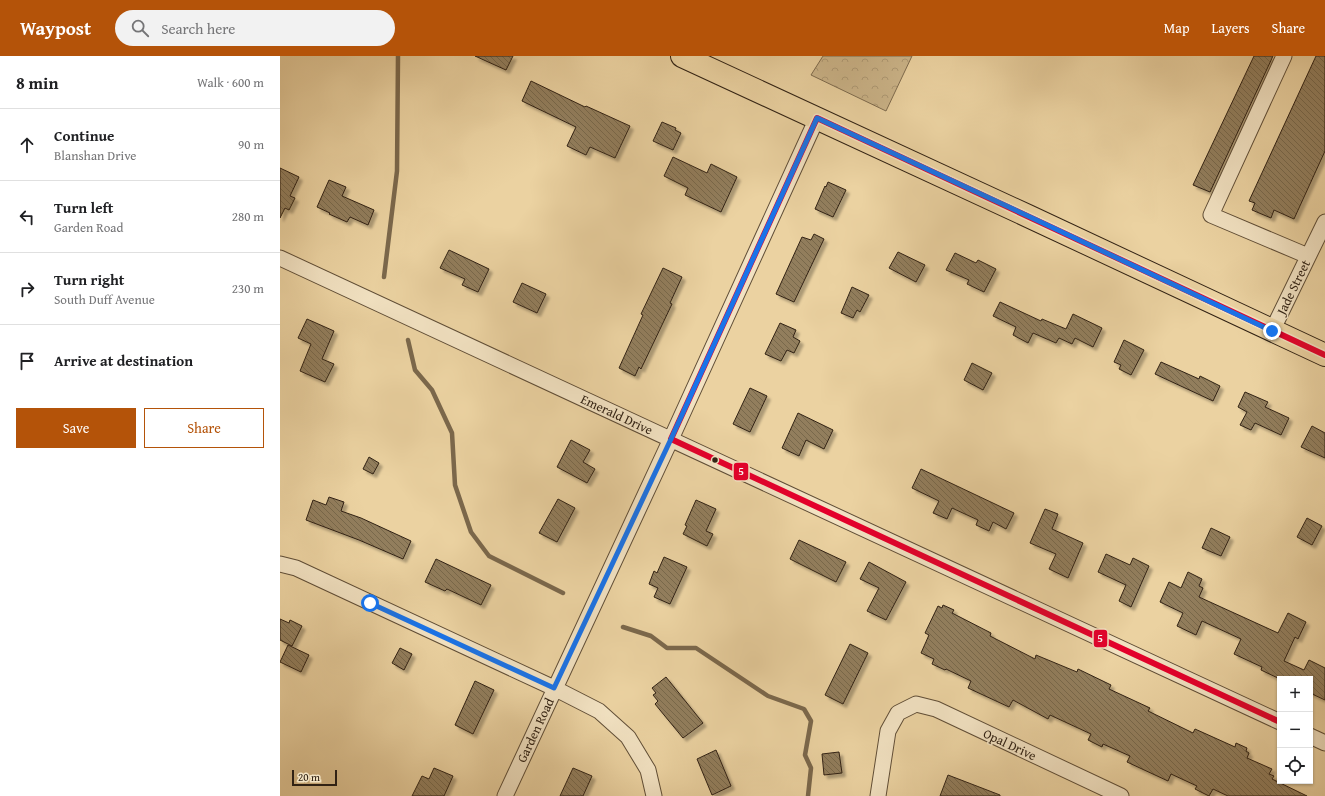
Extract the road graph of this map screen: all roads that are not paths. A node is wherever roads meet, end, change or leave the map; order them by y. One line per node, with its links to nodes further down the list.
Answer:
1 (682, 56): 3 (main road)
2 (1284, 56): 5 (street)
3 (817, 118): 7 (main road); 9 (street, Garden Road)
4 (1325, 222): 5 (street, Jade Street)
5 (1308, 256): 7 (street, Jade Street)
6 (280, 258): 9 (street, Emerald Drive)
7 (1272, 331): 8 (main road)
8 (1325, 355)
9 (671, 439): 11 (street, Garden Road); 12 (street, Emerald Drive)
10 (280, 564): 11 (street)
11 (554, 688): 15 (street, Garden Road); 16 (street)
12 (1277, 721)
13 (1313, 737): 14 (street)
14 (1325, 743)
15 (505, 796)
16 (654, 796)
17 (878, 796): 18 (street, Opal Drive)
18 (1121, 796)

